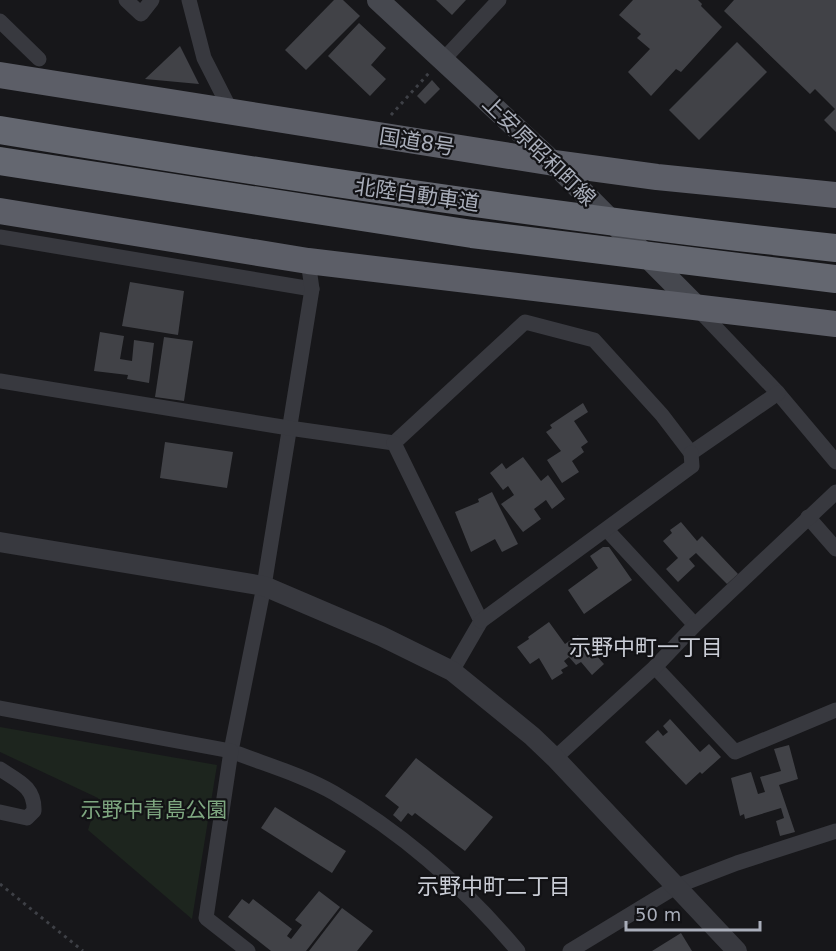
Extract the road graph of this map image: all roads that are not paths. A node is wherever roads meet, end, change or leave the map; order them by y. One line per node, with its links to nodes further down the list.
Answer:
1 (126, 0): 2 (street)
2 (152, 0)
3 (189, 0): 10 (street)
4 (378, 0): 8 (main road, 上安原昭和町線)
5 (499, 0): 8 (street)
6 (0, 21): 7 (street)
7 (39, 59)
8 (438, 64): 13 (main road, 上安原昭和町線)
9 (0, 75): 10 (highway, 国道8号)
10 (232, 114): 13 (highway, 国道8号)
11 (0, 129): 17 (highway, 北陸自動車道, bridge)
12 (0, 161): 19 (highway, 北陸自動車道, bridge)
13 (554, 163): 14 (highway, 国道8号); 21 (main road, 上安原昭和町線)
14 (836, 195)
15 (0, 211): 18 (highway)
16 (0, 237): 20 (street)
17 (836, 248)
18 (308, 261): 20 (street); 21 (highway)
19 (836, 279)
20 (312, 289): 25 (street)
21 (696, 306): 22 (highway); 24 (street)
22 (836, 324)
23 (0, 381): 25 (street)
24 (778, 393): 27 (street); 28 (street)
25 (289, 428): 26 (street); 34 (street)
26 (394, 443): 27 (street); 35 (street)
27 (692, 453): 31 (street)
28 (836, 462)
29 (836, 492): 30 (street)
30 (808, 518): 33 (street); 36 (street)
31 (607, 530): 35 (street); 36 (street)
32 (0, 542): 34 (street)
33 (836, 549)
34 (264, 586): 38 (street); 41 (street)
35 (481, 621): 38 (street)
36 (695, 625): 37 (street)
37 (655, 667): 40 (street); 42 (street)
38 (453, 671): 42 (street)
39 (0, 708): 41 (street)
40 (836, 710)
41 (231, 751): 47 (street); 48 (street)
42 (555, 758): 46 (street)
43 (0, 769): 44 (street)
44 (0, 812)
45 (836, 831): 46 (street)
46 (677, 886): 49 (street); 50 (street)
47 (248, 951)
48 (518, 951)
49 (570, 951)
50 (736, 951)

